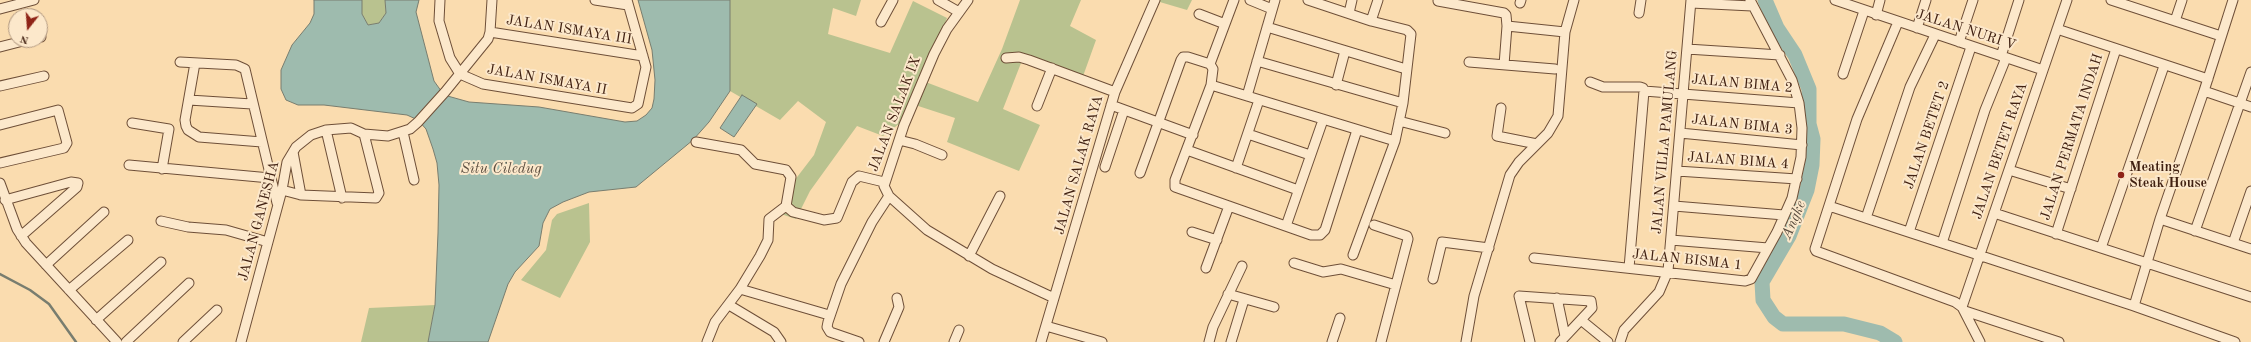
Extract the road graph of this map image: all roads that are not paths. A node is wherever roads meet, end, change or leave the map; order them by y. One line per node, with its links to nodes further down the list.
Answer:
1 (34, 0): 32 (street)
2 (440, 0): 73 (street)
3 (492, 0): 48 (street, JALAN GANESHA)
4 (595, 0): 26 (street)
5 (893, 0): 41 (street)
6 (938, 0): 34 (street)
7 (968, 0): 34 (street, JALAN SALAK IX)
8 (1155, 0): 83 (street, JALAN SALAK RAYA)
9 (1234, 0): 43 (street)
10 (1250, 0): 30 (street)
11 (1308, 0): 35 (street)
12 (1352, 0): 35 (street)
13 (1378, 0): 39 (street)
14 (1574, 0): 49 (street)
15 (1641, 0): 36 (street)
16 (1835, 0): 33 (street, JALAN NURI V)
17 (1880, 0): 38 (street)
18 (1926, 0): 46 (street)
19 (1973, 0): 52 (street)
20 (2019, 0): 59 (street)
21 (2067, 0): 47 (street, JALAN BETET RAYA)
22 (2111, 0): 28 (street)
23 (2182, 0): 40 (street)
24 (2233, 0): 51 (street)
25 (1442, 1): 31 (street)
26 (627, 2): 58 (street)
27 (1691, 2): 29 (street); 54 (street, JALAN VILLA PAMULANG)
28 (2126, 2): 40 (street)
29 (1751, 3): 57 (street, JALAN BISMA 1)
30 (1273, 4): 45 (street)
31 (1482, 4): 44 (street)
32 (0, 9)
33 (1864, 11): 38 (street, JALAN NURI V); 74 (street)
34 (959, 12): 110 (street, JALAN SALAK IX)
35 (1349, 13): 39 (street)
36 (1639, 13)
37 (1199, 14): 43 (street)
38 (1876, 15): 42 (street, JALAN NURI V)
39 (1371, 21): 69 (street)
40 (2175, 21): 51 (street)
41 (881, 22)
42 (1898, 22): 46 (street, JALAN NURI V); 146 (street)
43 (1225, 24): 65 (street)
44 (1507, 26): 49 (street); 66 (street)
45 (1267, 27): 56 (street); 62 (street)
46 (1916, 28): 50 (street, JALAN NURI V)
47 (2057, 29): 55 (street); 71 (street, JALAN BETET RAYA)
48 (490, 32): 58 (street, JALAN ISMAYA III); 73 (street, JALAN GANESHA)
49 (1565, 32): 114 (street)
50 (1935, 35): 52 (street, JALAN NURI V); 150 (street)
51 (2221, 36): 76 (street)
52 (1959, 42): 53 (street, JALAN NURI V)
53 (1971, 47): 59 (street, JALAN NURI V); 157 (street, JALAN BETET 2)
54 (1687, 49): 57 (street); 84 (street, JALAN VILLA PAMULANG)
55 (2116, 49): 67 (street); 133 (street, JALAN PERMATA INDAH)
56 (1345, 51): 69 (street); 79 (street)
57 (1780, 55): 89 (street, JALAN BISMA 1)
58 (643, 56): 73 (street, JALAN ISMAYA II)
59 (2003, 57): 71 (street, JALAN NURI V); 164 (street)
60 (1006, 58): 68 (street)
61 (180, 62): 64 (street)
62 (1257, 62): 79 (street); 85 (street)
63 (1468, 62): 66 (street)
64 (195, 63): 86 (street); 90 (street)
65 (1210, 64): 78 (street); 99 (street)
66 (1504, 65): 70 (street)
67 (2164, 66): 76 (street); 168 (street)
68 (1052, 68): 83 (street); 93 (street)
69 (1406, 69): 88 (street)
70 (1555, 69)
71 (2043, 70): 125 (street, JALAN BETET RAYA)
72 (2251, 72): 91 (street)
73 (460, 74): 104 (street, JALAN GANESHA)
74 (1843, 74)
75 (44, 76): 80 (street)
76 (2208, 79): 82 (street)
77 (1590, 82): 81 (street, JALAN BIMA 2)
78 (1211, 85): 85 (street); 109 (street)
79 (1336, 85): 88 (street)
80 (0, 86)
81 (1644, 91): 84 (street, JALAN BIMA 2); 180 (street)
82 (2204, 91): 91 (street); 151 (street)
83 (1115, 92): 92 (street, JALAN SALAK RAYA)
84 (1684, 94): 89 (street, JALAN BIMA 2); 108 (street, JALAN VILLA PAMULANG)
85 (1246, 96): 87 (street)
86 (188, 100): 90 (street); 111 (street)
87 (1259, 100): 97 (street); 107 (street)
88 (1403, 103): 98 (street)
89 (1799, 103): 115 (street, JALAN BISMA 1)
90 (252, 104): 111 (street)
91 (2241, 104): 94 (street); 155 (street)
92 (1111, 105): 96 (street); 190 (street, JALAN SALAK RAYA)
93 (1037, 106)
94 (2251, 107)
95 (1501, 108): 114 (street)
96 (1124, 110): 99 (street); 122 (street)
97 (1323, 120): 103 (street); 119 (street)
98 (1399, 121): 105 (street); 113 (street)
99 (1158, 122): 109 (street); 127 (street)
100 (132, 123): 124 (street)
101 (0, 125): 120 (street)
102 (326, 130): 106 (street, JALAN GANESHA); 117 (street, JALAN GANESHA); 140 (street)
103 (1357, 130): 113 (street); 154 (street)
104 (403, 132): 106 (street, JALAN GANESHA); 130 (street)
105 (1445, 133)
106 (364, 134): 140 (street)
107 (1248, 134): 119 (street); 123 (street)
108 (1680, 134): 115 (street, JALAN BIMA 3); 126 (street, JALAN VILLA PAMULANG)
109 (1193, 135): 116 (street)
110 (899, 140): 118 (street); 131 (street, JALAN SALAK IX)
111 (262, 142): 128 (street)
112 (696, 142): 143 (street)
113 (1395, 142): 170 (street)
114 (1537, 144): 166 (street)
115 (1802, 145): 129 (street, JALAN BISMA 1)
116 (1187, 150): 123 (street); 144 (street)
117 (293, 152): 134 (street, JALAN GANESHA); 137 (street)
118 (942, 155)
119 (1310, 155): 135 (street)
120 (0, 164)
121 (129, 165): 124 (street)
122 (1105, 167)
123 (1236, 168): 135 (street)
124 (162, 169): 128 (street)
125 (2009, 170): 133 (street); 148 (street, JALAN BETET RAYA)
126 (1677, 171): 129 (street, JALAN BIMA 4); 145 (street, JALAN VILLA PAMULANG)
127 (1140, 173)
128 (270, 178): 142 (street)
129 (1797, 179): 149 (street, JALAN BISMA 1)
130 (414, 180)
131 (884, 182): 138 (street, JALAN SALAK IX); 143 (street)
132 (0, 183): 141 (street)
133 (2071, 189): 158 (street, JALAN PERMATA INDAH)
134 (282, 190): 137 (street); 142 (street, JALAN GANESHA)
135 (1298, 190): 154 (street)
136 (2251, 191): 165 (street)
137 (301, 195): 140 (street)
138 (889, 196): 171 (street, JALAN SALAK IX); 198 (street)
139 (1000, 196): 171 (street)
140 (342, 198)
141 (6, 200): 159 (street); 159 (street)
142 (277, 204): 163 (street, JALAN GANESHA)
143 (786, 206): 185 (street)
144 (1229, 206): 154 (street); 161 (street)
145 (1674, 206): 149 (street); 162 (street, JALAN VILLA PAMULANG)
146 (1829, 206): 150 (street); 196 (street)
147 (104, 212): 177 (street)
148 (1994, 213): 158 (street); 172 (street, JALAN BETET RAYA)
149 (1784, 215): 167 (street, JALAN BISMA 1)
150 (1866, 218): 157 (street)
151 (2160, 219): 155 (street); 175 (street)
152 (161, 221): 163 (street)
153 (1374, 225): 184 (street)
154 (1286, 226)
155 (2195, 231): 165 (street)
156 (1192, 232): 161 (street)
157 (1908, 232): 164 (street)
158 (2056, 234): 168 (street)
159 (21, 236): 177 (street)
160 (128, 240): 186 (street)
161 (1216, 240): 179 (street)
162 (1671, 240): 167 (street); 181 (street, JALAN VILLA PAMULANG)
163 (268, 242): 209 (street, JALAN GANESHA)
164 (1942, 243): 172 (street)
165 (2233, 243): 169 (street)
166 (1489, 248): 182 (street); 221 (street)
167 (1768, 248): 181 (street, JALAN BISMA 1)
168 (2101, 248): 175 (street)
169 (2251, 249)
170 (1353, 255)
171 (969, 256): 190 (street, JALAN SALAK IX)
172 (1979, 256): 194 (street); 196 (street, JALAN BETET RAYA)
173 (1534, 258): 180 (street, JALAN BISMA 1)
174 (161, 262): 200 (street)
175 (2147, 262): 188 (street); 194 (street)
176 (1294, 263): 184 (street)
177 (46, 265): 186 (street)
178 (1242, 266): 187 (street)
179 (1206, 268)
180 (1629, 268): 181 (street, JALAN BISMA 1)
181 (1668, 271): 224 (street, JALAN VILLA PAMULANG)
182 (1432, 279)
183 (189, 283): 207 (street)
184 (1396, 285): 220 (street)
185 (740, 289): 193 (street); 198 (street)
186 (69, 290): 200 (street)
187 (1228, 294): 195 (street); 217 (street)
188 (2251, 297)
189 (897, 298): 213 (street)
190 (1054, 298): 202 (street, JALAN SALAK RAYA)
191 (1557, 298): 201 (street); 204 (street); 222 (street)
192 (1243, 304): 218 (street)
193 (728, 305): 210 (street); 211 (street)
194 (2134, 306): 227 (street)
195 (1274, 307)
196 (1964, 309): 225 (street); 226 (street)
197 (217, 310): 208 (street)
198 (829, 315): 205 (street)
199 (1340, 318): 219 (street)
200 (96, 320): 206 (street)
201 (1581, 320): 204 (street); 223 (street)
202 (1046, 326): 215 (street, JALAN SALAK RAYA); 216 (street)
203 (959, 330): 214 (street)
204 (1563, 339)
205 (844, 340): 212 (street)
206 (117, 342)
207 (126, 342)
208 (183, 342)
209 (241, 342)
210 (707, 342)
211 (781, 342)
212 (859, 342)
213 (884, 342)
214 (954, 342)
215 (1041, 342)
216 (1102, 342)
217 (1209, 342)
218 (1231, 342)
219 (1332, 342)
220 (1381, 342)
221 (1466, 342)
222 (1530, 342)
223 (1608, 342)
224 (1620, 342)
225 (1980, 342)
226 (2059, 342)
227 (2235, 342)

